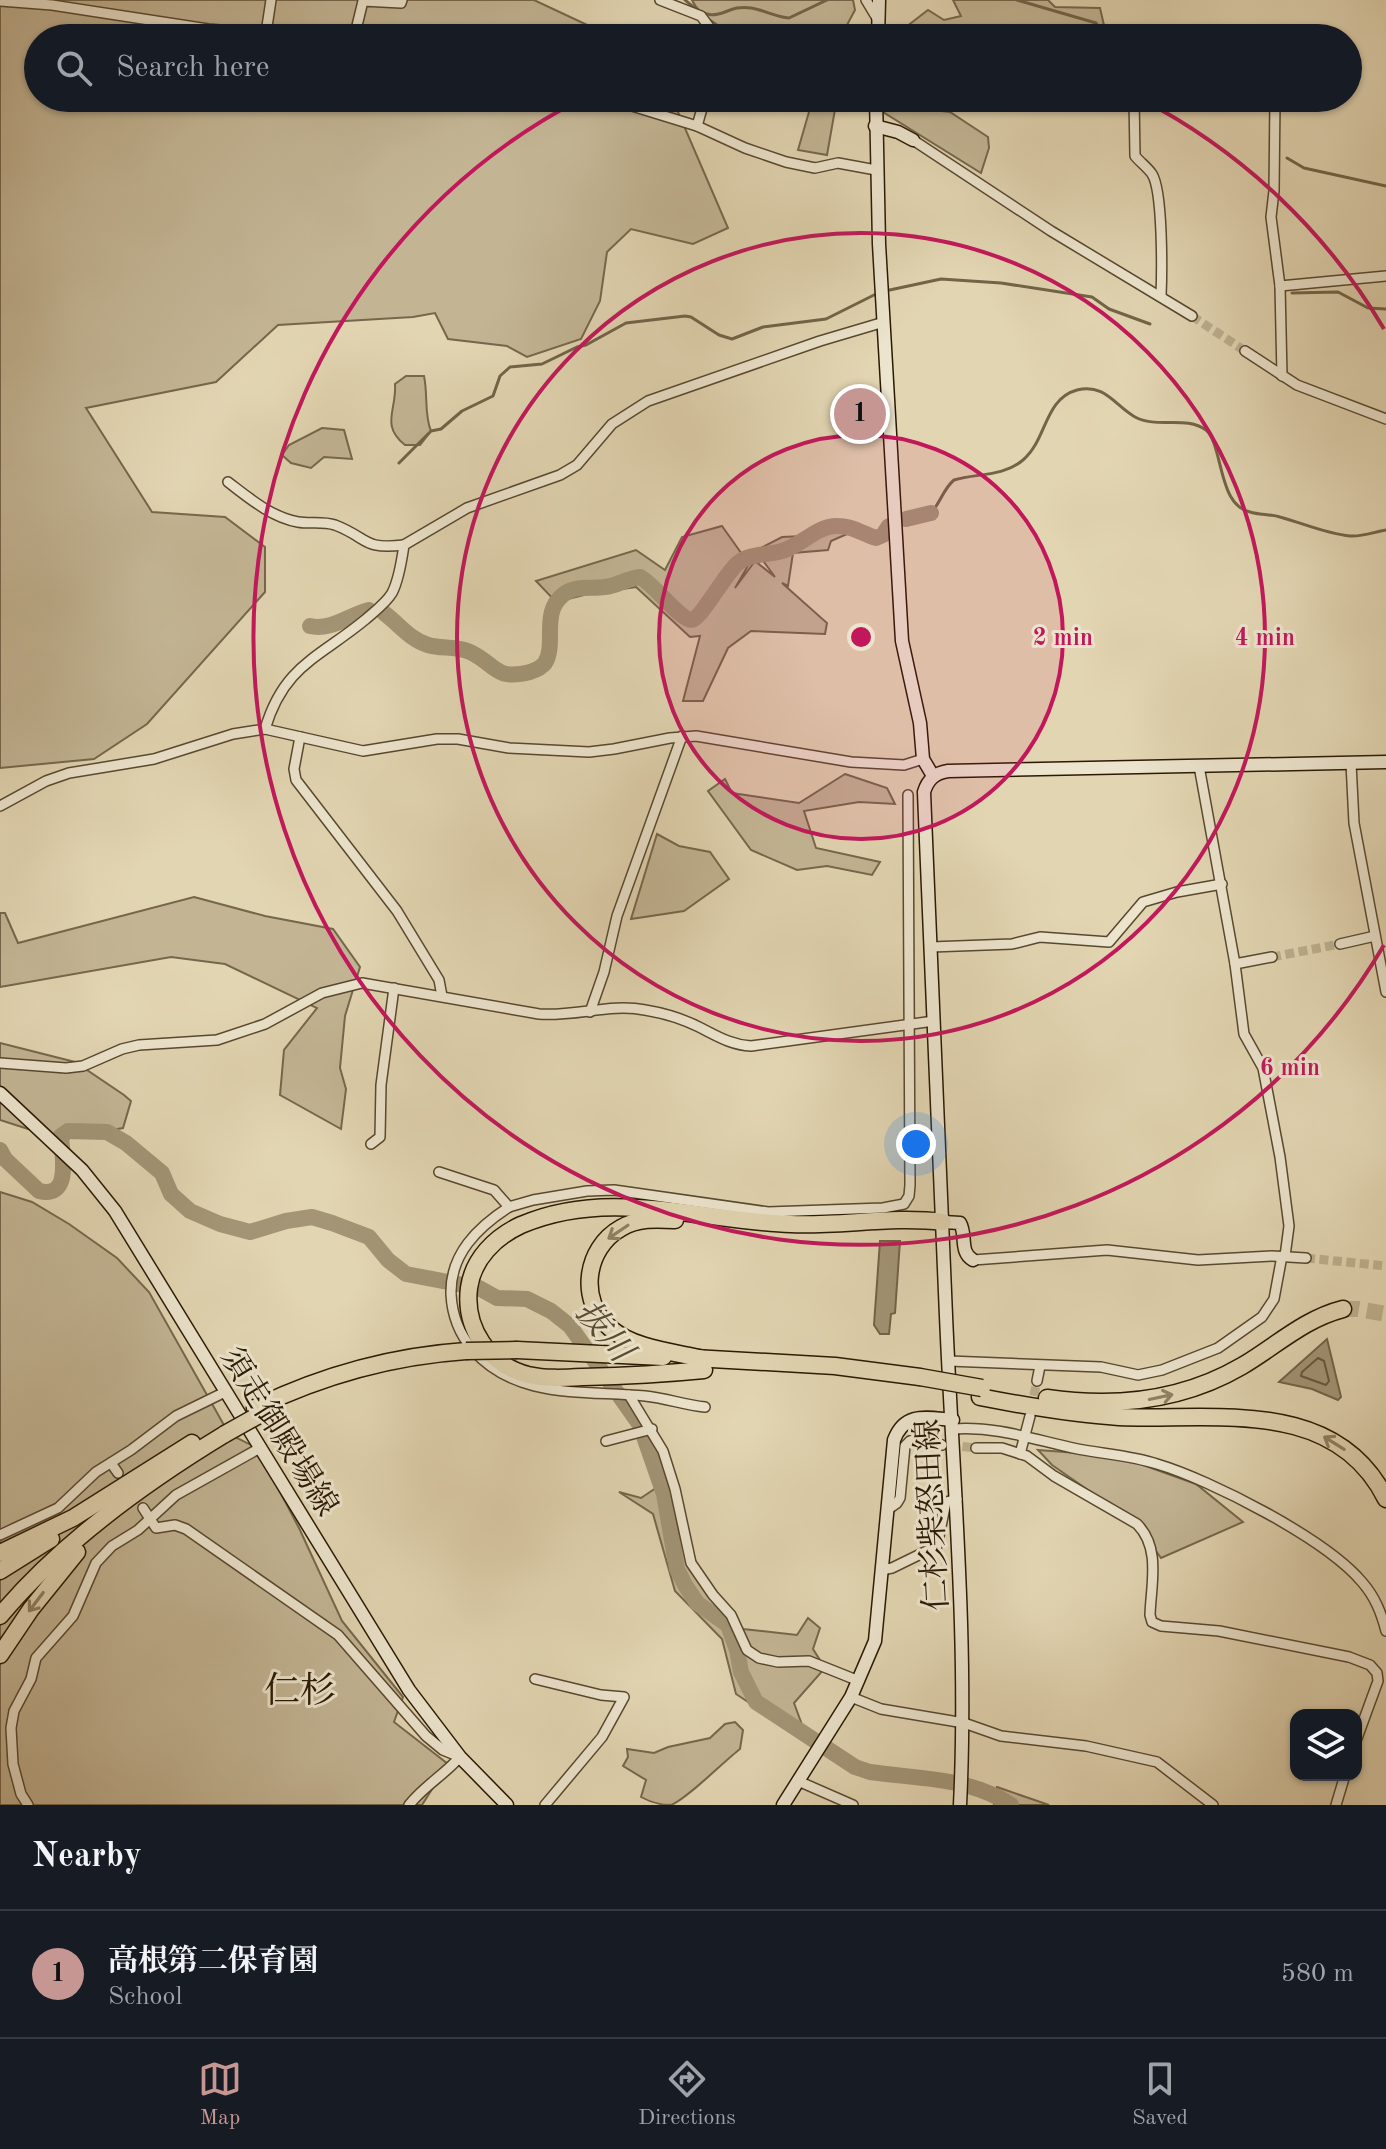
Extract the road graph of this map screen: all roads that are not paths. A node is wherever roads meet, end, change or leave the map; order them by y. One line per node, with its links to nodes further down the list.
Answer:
1 (108, 0): 8 (street)
2 (271, 0): 11 (street)
3 (402, 0): 12 (street)
4 (660, 0): 13 (street)
5 (866, 0): 9 (street)
6 (879, 0): 9 (street)
7 (0, 1): 8 (street)
8 (105, 13): 10 (street)
9 (878, 20): 14 (street)
10 (176, 24)
11 (267, 24)
12 (357, 24)
13 (707, 24)
14 (878, 24)
15 (652, 112): 20 (street)
16 (701, 112): 20 (street)
17 (876, 112): 21 (street)
18 (1134, 112): 26 (street)
19 (1275, 112): 25 (street)
20 (697, 126): 23 (street)
21 (875, 126): 22 (street); 23 (street)
22 (913, 140): 26 (street)
23 (876, 170): 28 (street)
24 (1386, 276): 25 (street)
25 (1280, 286): 30 (street)
26 (1161, 296): 27 (street)
27 (1192, 316)
28 (884, 322): 33 (street); 37 (street)
29 (1245, 351): 30 (street)
30 (1282, 376): 31 (street)
31 (1386, 419)
32 (228, 482): 33 (street)
33 (404, 545): 34 (street)
34 (265, 729): 36 (street); 43 (street)
35 (682, 736): 36 (street); 37 (street); 53 (street)
36 (300, 737): 52 (street)
37 (923, 759): 41 (street)
38 (1386, 762): 39 (street)
39 (1351, 763): 40 (street); 45 (street)
40 (1199, 766): 41 (street); 44 (street)
41 (933, 776): 47 (street, 仁杉柴怒田線)
42 (908, 795): 55 (street)
43 (0, 806)
44 (1222, 884): 47 (street); 49 (street)
45 (1375, 936): 46 (street); 51 (street)
46 (1340, 944)
47 (931, 947): 54 (street, 仁杉柴怒田線)
48 (1272, 957): 49 (street)
49 (1235, 964): 62 (street)
50 (394, 988): 52 (street); 56 (street); 58 (street)
51 (1386, 992)
52 (442, 996): 53 (street)
53 (590, 1012): 55 (street)
54 (934, 1021): 55 (street); 61 (street, 仁杉柴怒田線)
55 (910, 1024): 60 (street)
56 (0, 1063)
57 (0, 1093): 71 (street, 須走御殿場線)
58 (371, 1144)
59 (439, 1172): 60 (street)
60 (509, 1207): 73 (street)
61 (943, 1222): 64 (street); 66 (street, 仁杉柴怒田線); 67 (highway, one-way to 67); 68 (highway)
62 (1284, 1256): 63 (street); 64 (street); 69 (street)
63 (1306, 1258)
64 (973, 1260)
65 (1343, 1309): 72 (highway, one-way to 65)
66 (949, 1361): 69 (street); 76 (street, 仁杉柴怒田線)
67 (704, 1364): 68 (highway); 72 (highway, bridge)
68 (633, 1365): 77 (highway)
69 (1040, 1366): 70 (street)
70 (1037, 1381)
71 (225, 1392): 83 (street, 須走御殿場線); 86 (street)
72 (981, 1392): 89 (highway, one-way to 72)
73 (629, 1395): 74 (street); 78 (street)
74 (705, 1407)
75 (1030, 1416): 79 (street)
76 (953, 1425): 79 (street); 88 (street, 仁杉柴怒田線); 92 (street)
77 (223, 1430): 82 (highway); 90 (highway)
78 (649, 1430): 80 (street); 102 (street)
79 (1026, 1436): 85 (street); 99 (street)
80 (606, 1441)
81 (942, 1445): 92 (street)
82 (184, 1447): 95 (highway); 97 (highway)
83 (260, 1448): 93 (street); 107 (street, 須走御殿場線)
84 (976, 1448): 85 (street)
85 (1020, 1454): 103 (street)
86 (111, 1463): 87 (street); 94 (street)
87 (118, 1473)
88 (957, 1499): 96 (street); 106 (street, 仁杉柴怒田線)
89 (1386, 1499)
90 (126, 1502): 98 (highway); 100 (highway, one-way to 100)
91 (143, 1508): 93 (street)
92 (887, 1510): 96 (street)
93 (151, 1519): 107 (street); 111 (street)
94 (0, 1535)
95 (0, 1553)
96 (881, 1570): 102 (street)
97 (0, 1571)
98 (0, 1616)
99 (1386, 1631)
100 (0, 1655)
101 (535, 1679): 114 (street)
102 (859, 1681): 104 (street)
103 (1382, 1681): 105 (street)
104 (851, 1697): 106 (street); 108 (street)
105 (1362, 1722)
106 (964, 1723): 110 (street, 仁杉柴怒田線); 117 (street)
107 (460, 1757): 112 (street); 113 (street, 須走御殿場線)
108 (798, 1781): 115 (street); 116 (street)
109 (1343, 1781): 118 (street)
110 (960, 1799)
111 (28, 1805)
112 (409, 1805)
113 (507, 1805)
114 (545, 1805)
115 (783, 1805)
116 (853, 1805)
117 (1213, 1805)
118 (1336, 1805)

